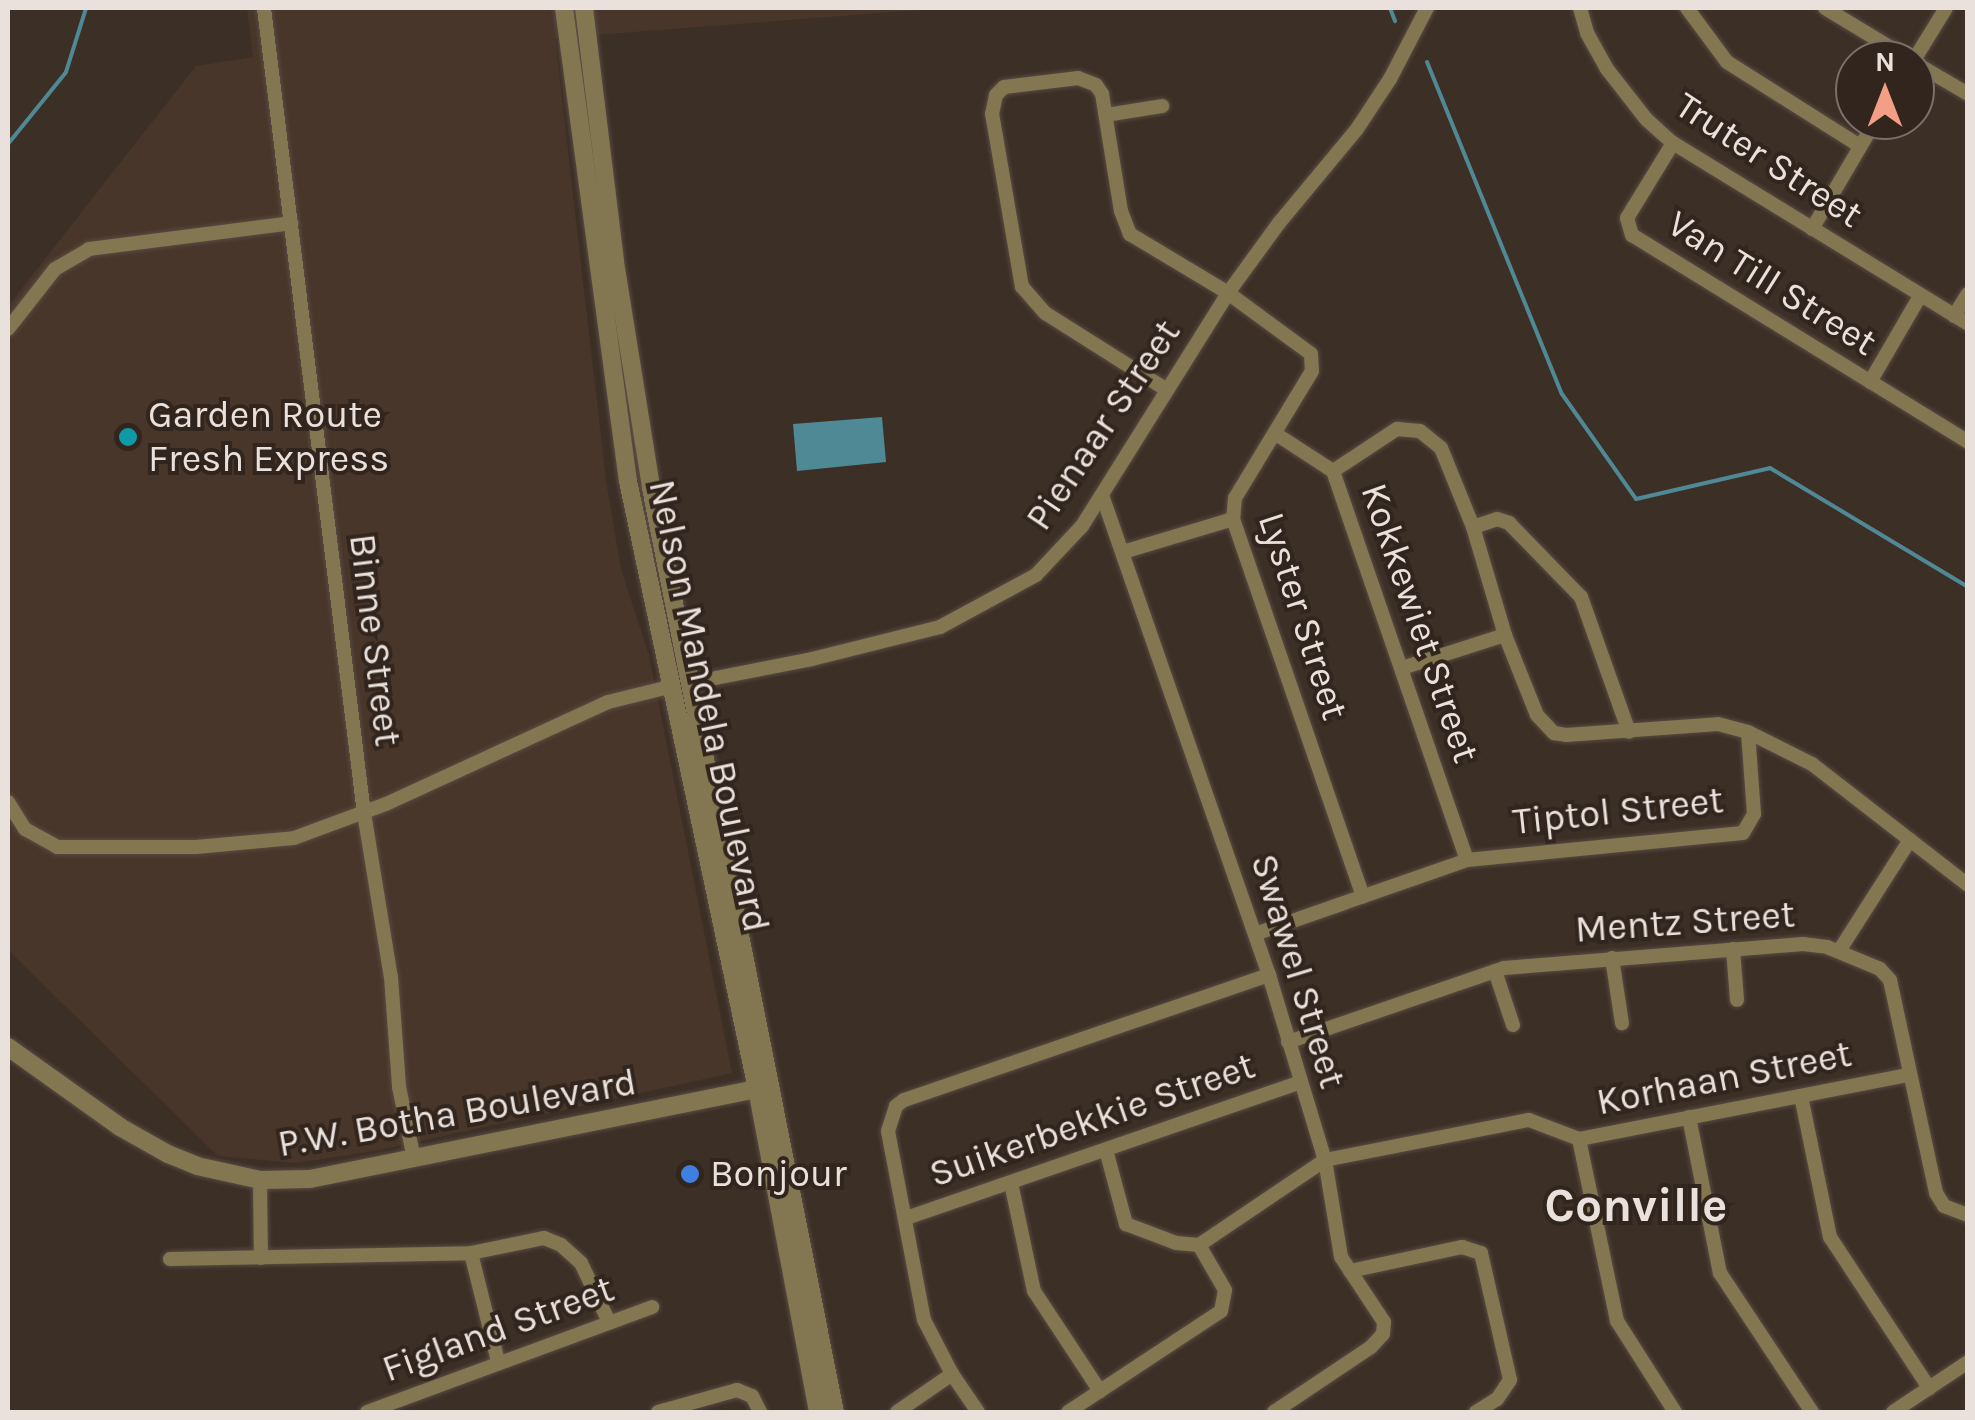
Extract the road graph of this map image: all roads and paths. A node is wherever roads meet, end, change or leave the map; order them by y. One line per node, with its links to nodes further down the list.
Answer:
1 (264, 8): 18 (street, Binne Street)
2 (564, 8): 37 (street, Nelson Mandela Boulevard)
3 (584, 8): 37 (street, Nelson Mandela Boulevard)
4 (1427, 8): 20 (street, Pienaar Street)
5 (1580, 8): 16 (street, Truter Street)
6 (1686, 8): 17 (street)
7 (1825, 8): 9 (street)
8 (1946, 8): 10 (street)
9 (1878, 40)
10 (1926, 40)
11 (1935, 74): 12 (street)
12 (1968, 94)
13 (1162, 106): 14 (street)
14 (1106, 115): 20 (street); 27 (street)
15 (1864, 140): 17 (street)
16 (1673, 143): 19 (street, Truter Street); 26 (street, Van Till Street)
17 (1860, 146): 19 (street)
18 (291, 224): 25 (street); 41 (street, Binne Street)
19 (1812, 229): 22 (street, Truter Street)
20 (1228, 293): 27 (street, Pienaar Street); 28 (street, Lyster Street)
21 (1968, 294): 23 (street)
22 (1920, 296): 23 (street, Truter Street); 26 (street)
23 (1954, 316): 24 (street, Truter Street)
24 (1968, 324)
25 (8, 329)
26 (1870, 382): 29 (street, Van Till Street)
27 (1168, 390): 31 (street, Pienaar Street)
28 (1276, 434): 30 (street, Kokkewiet Street); 32 (street, Lyster Street)
29 (1968, 442)
30 (1332, 471): 33 (street, Tiptol Street); 36 (street, Kokkewiet Street)
31 (1102, 496): 34 (street, Swawel Street); 37 (street, Pienaar Street)
32 (1233, 519): 34 (street); 45 (street, Lyster Street)
33 (1473, 526): 35 (street, Tiptol Street); 38 (street)
34 (1123, 552): 46 (street, Swawel Street)
35 (1505, 635): 36 (street); 38 (street, Tiptol Street)
36 (1402, 668): 43 (street, Kokkewiet Street)
37 (682, 684): 41 (street, Pienaar Street); 59 (street, Nelson Mandela Boulevard)
38 (1630, 732): 39 (street, Tiptol Street)
39 (1748, 732): 42 (street); 43 (street, Tiptol Street)
40 (8, 802): 41 (street, Pienaar Street)
41 (364, 813): 64 (street, Binne Street)
42 (1910, 840): 44 (street); 48 (street)
43 (1467, 860): 45 (street, Tiptol Street)
44 (1968, 885)
45 (1363, 896): 46 (street, Tiptol Street)
46 (1255, 934): 51 (street, Swawel Street)
47 (1733, 949): 48 (street, Mentz Street); 49 (street, Mentz Street); 52 (street)
48 (1838, 951): 57 (street, Mentz Street)
49 (1612, 958): 50 (street, Mentz Street); 53 (street)
50 (1495, 970): 54 (street); 55 (street, Mentz Street)
51 (1269, 975): 55 (street, Swawel Street); 69 (street)
52 (1737, 1000)
53 (1622, 1022)
54 (1513, 1025)
55 (1288, 1042): 58 (street, Swawel Street)
56 (8, 1048): 66 (street, P.W. Botha Boulevard)
57 (1908, 1075): 60 (street, Korhaan Street); 68 (street, Mentz Street)
58 (1298, 1083): 63 (street, Suikerbekkie Street); 65 (street, Swawel Street)
59 (765, 1088): 64 (street, P.W. Botha Boulevard); 80 (street, Nelson Mandela Boulevard)
60 (1801, 1096): 61 (street, Korhaan Street); 81 (street)
61 (1690, 1117): 62 (street, Korhaan Street); 94 (street)
62 (1579, 1139): 65 (street, Korhaan Street); 93 (street)
63 (1106, 1150): 67 (street, Suikerbekkie Street); 70 (street)
64 (414, 1159): 66 (street, P.W. Botha Boulevard)
65 (1326, 1160): 70 (street, Korhaan Street); 74 (street, Swawel Street)
66 (260, 1180): 72 (street)
67 (1011, 1184): 69 (street, Suikerbekkie Street); 82 (street)
68 (1968, 1215)
69 (906, 1218): 79 (street)
70 (1199, 1244): 82 (street)
71 (470, 1252): 72 (street); 76 (street); 77 (street)
72 (261, 1258): 73 (street)
73 (170, 1259)
74 (1350, 1272): 91 (street, Swawel Street); 92 (street)
75 (652, 1307): 76 (street, Figland Street)
76 (609, 1322): 77 (street, Figland Street)
77 (498, 1361): 83 (street, Figland Street)
78 (1968, 1362): 81 (street)
79 (952, 1374): 88 (street); 89 (street)
80 (822, 1388): 86 (street, Nelson Mandela Boulevard); 87 (street, Nelson Mandela Boulevard)
81 (1928, 1388): 95 (street)
82 (1100, 1390): 90 (street)
83 (367, 1412)
84 (658, 1412): 85 (street)
85 (760, 1412)
86 (818, 1412)
87 (835, 1412)
88 (897, 1412)
89 (978, 1412)
90 (1068, 1412)
91 (1274, 1412)
92 (1476, 1412)
93 (1674, 1412)
94 (1812, 1412)
95 (1892, 1412)

